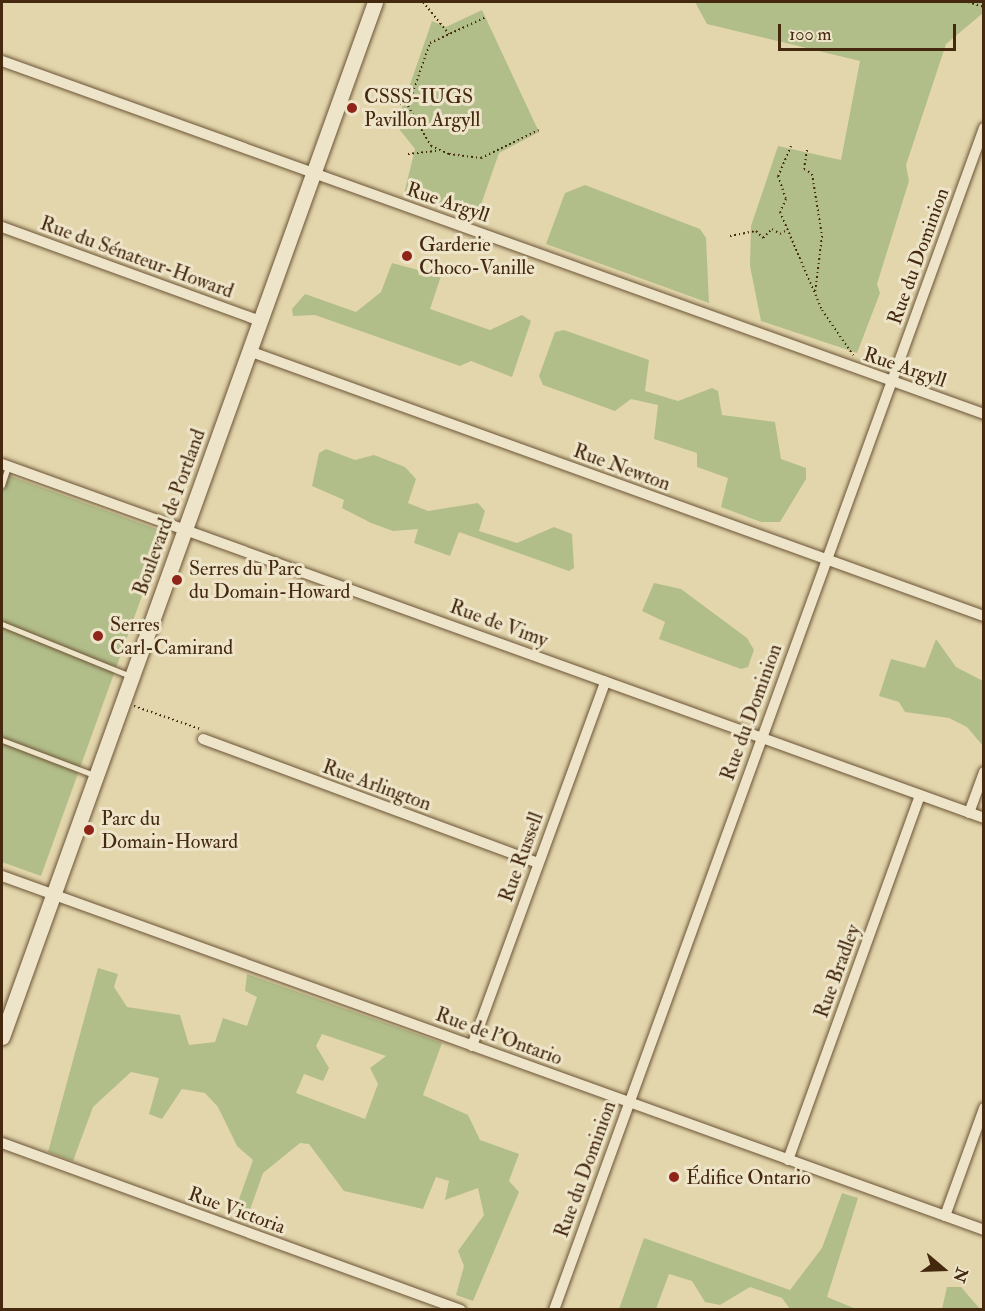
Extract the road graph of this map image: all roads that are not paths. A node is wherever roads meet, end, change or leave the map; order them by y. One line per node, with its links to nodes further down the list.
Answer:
1 (375, 2): 4 (main road, Boulevard de Portland)
2 (2, 61): 4 (street, Rue Argyll)
3 (984, 128): 8 (street, Rue du Dominion)
4 (313, 174): 6 (main road, Boulevard de Portland); 8 (street, Rue Argyll)
5 (2, 226): 6 (street, Rue du Sénateur-Howard)
6 (260, 321): 7 (main road, Boulevard de Portland)
7 (249, 351): 12 (main road, Boulevard de Portland); 13 (street, Rue Newton)
8 (892, 381): 9 (street, Rue Argyll); 13 (street, Rue du Dominion)
9 (984, 414)
10 (5, 465): 11 (lane); 12 (street, Rue de Vimy)
11 (2, 485)
12 (185, 527): 16 (main road, Boulevard de Portland); 17 (street, Rue de Vimy)
13 (826, 559): 14 (street, Rue Newton); 18 (street, Rue du Dominion)
14 (984, 616)
15 (2, 624): 16 (lane)
16 (131, 676): 22 (main road, Boulevard de Portland)
17 (605, 681): 18 (street, Rue de Vimy); 26 (street, Rue Russell)
18 (761, 738): 23 (street, Rue de Vimy); 31 (street, Rue du Dominion)
19 (203, 739): 26 (street, Rue Arlington)
20 (2, 740): 22 (lane)
21 (984, 772): 24 (street)
22 (96, 775): 28 (main road, Boulevard de Portland)
23 (920, 795): 24 (street, Rue de Vimy); 34 (street, Rue Bradley)
24 (969, 813): 25 (street, Rue de Vimy)
25 (984, 818)
26 (538, 863): 30 (street, Rue Russell)
27 (2, 876): 28 (street, Rue de l'Ontario)
28 (53, 895): 29 (main road, Boulevard de Portland); 30 (street, Rue de l'Ontario)
29 (2, 1037)
30 (472, 1046): 31 (street, Rue de l'Ontario)
31 (629, 1102): 34 (street, Rue de l'Ontario); 38 (street, Rue du Dominion)
32 (984, 1108): 35 (street)
33 (2, 1143): 37 (street, Rue Victoria)
34 (788, 1160): 35 (street, Rue de l'Ontario)
35 (945, 1216): 36 (street, Rue de l'Ontario)
36 (984, 1230)
37 (461, 1310)
38 (554, 1310)

